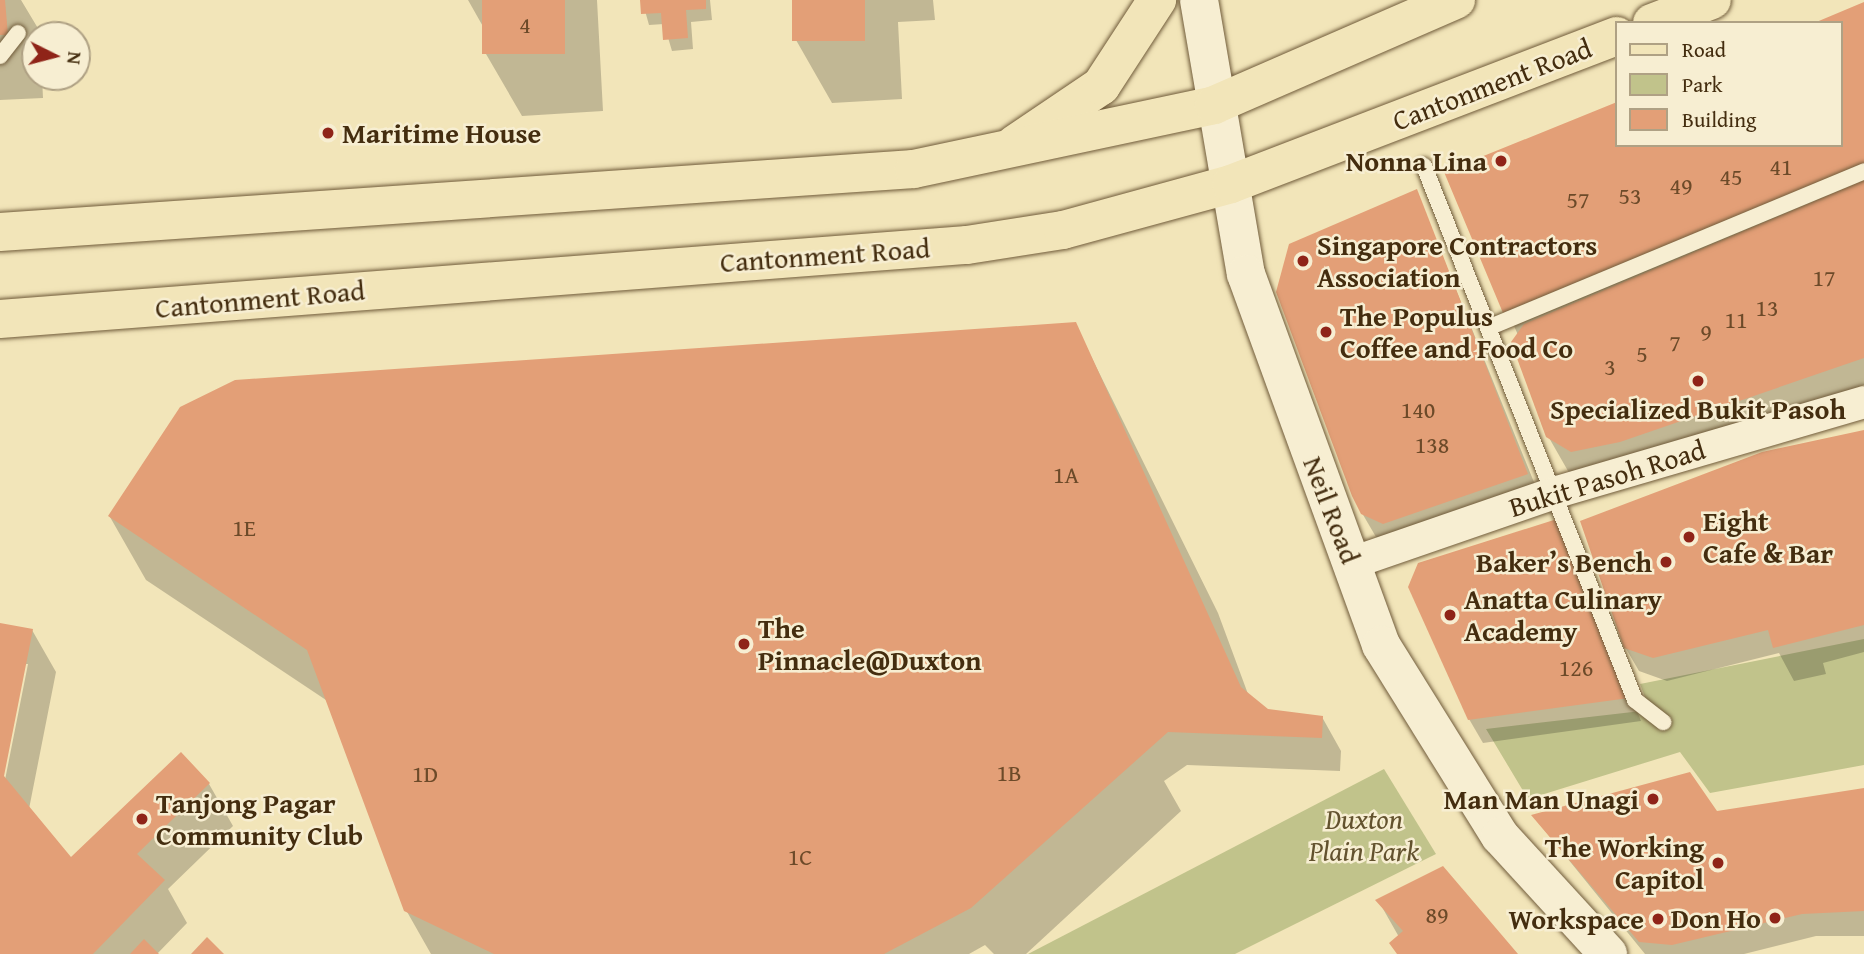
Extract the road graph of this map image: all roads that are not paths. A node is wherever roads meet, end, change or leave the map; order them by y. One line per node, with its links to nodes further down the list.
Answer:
1 (1157, 0): 10 (main road)
2 (1199, 0): 9 (main road, Neil Road)
3 (1455, 0): 9 (main road)
4 (1712, 0): 5 (main road)
5 (1657, 21)
6 (18, 33): 8 (lane)
7 (1616, 36): 13 (main road, Cantonment Road)
8 (0, 56)
9 (1214, 105): 10 (main road); 13 (main road, Neil Road)
10 (998, 155): 14 (main road)
11 (1424, 166): 16 (lane)
12 (1864, 171): 16 (lane)
13 (1231, 184): 15 (main road, Cantonment Road); 19 (main road, Neil Road)
14 (0, 232)
15 (0, 319)
16 (1490, 327): 18 (lane)
17 (1864, 402): 18 (street, Bukit Pasoh Road)
18 (1557, 492): 19 (street, Bukit Pasoh Road); 20 (lane)
19 (1352, 563): 21 (main road, Neil Road)
20 (1663, 722)
21 (1608, 954)

